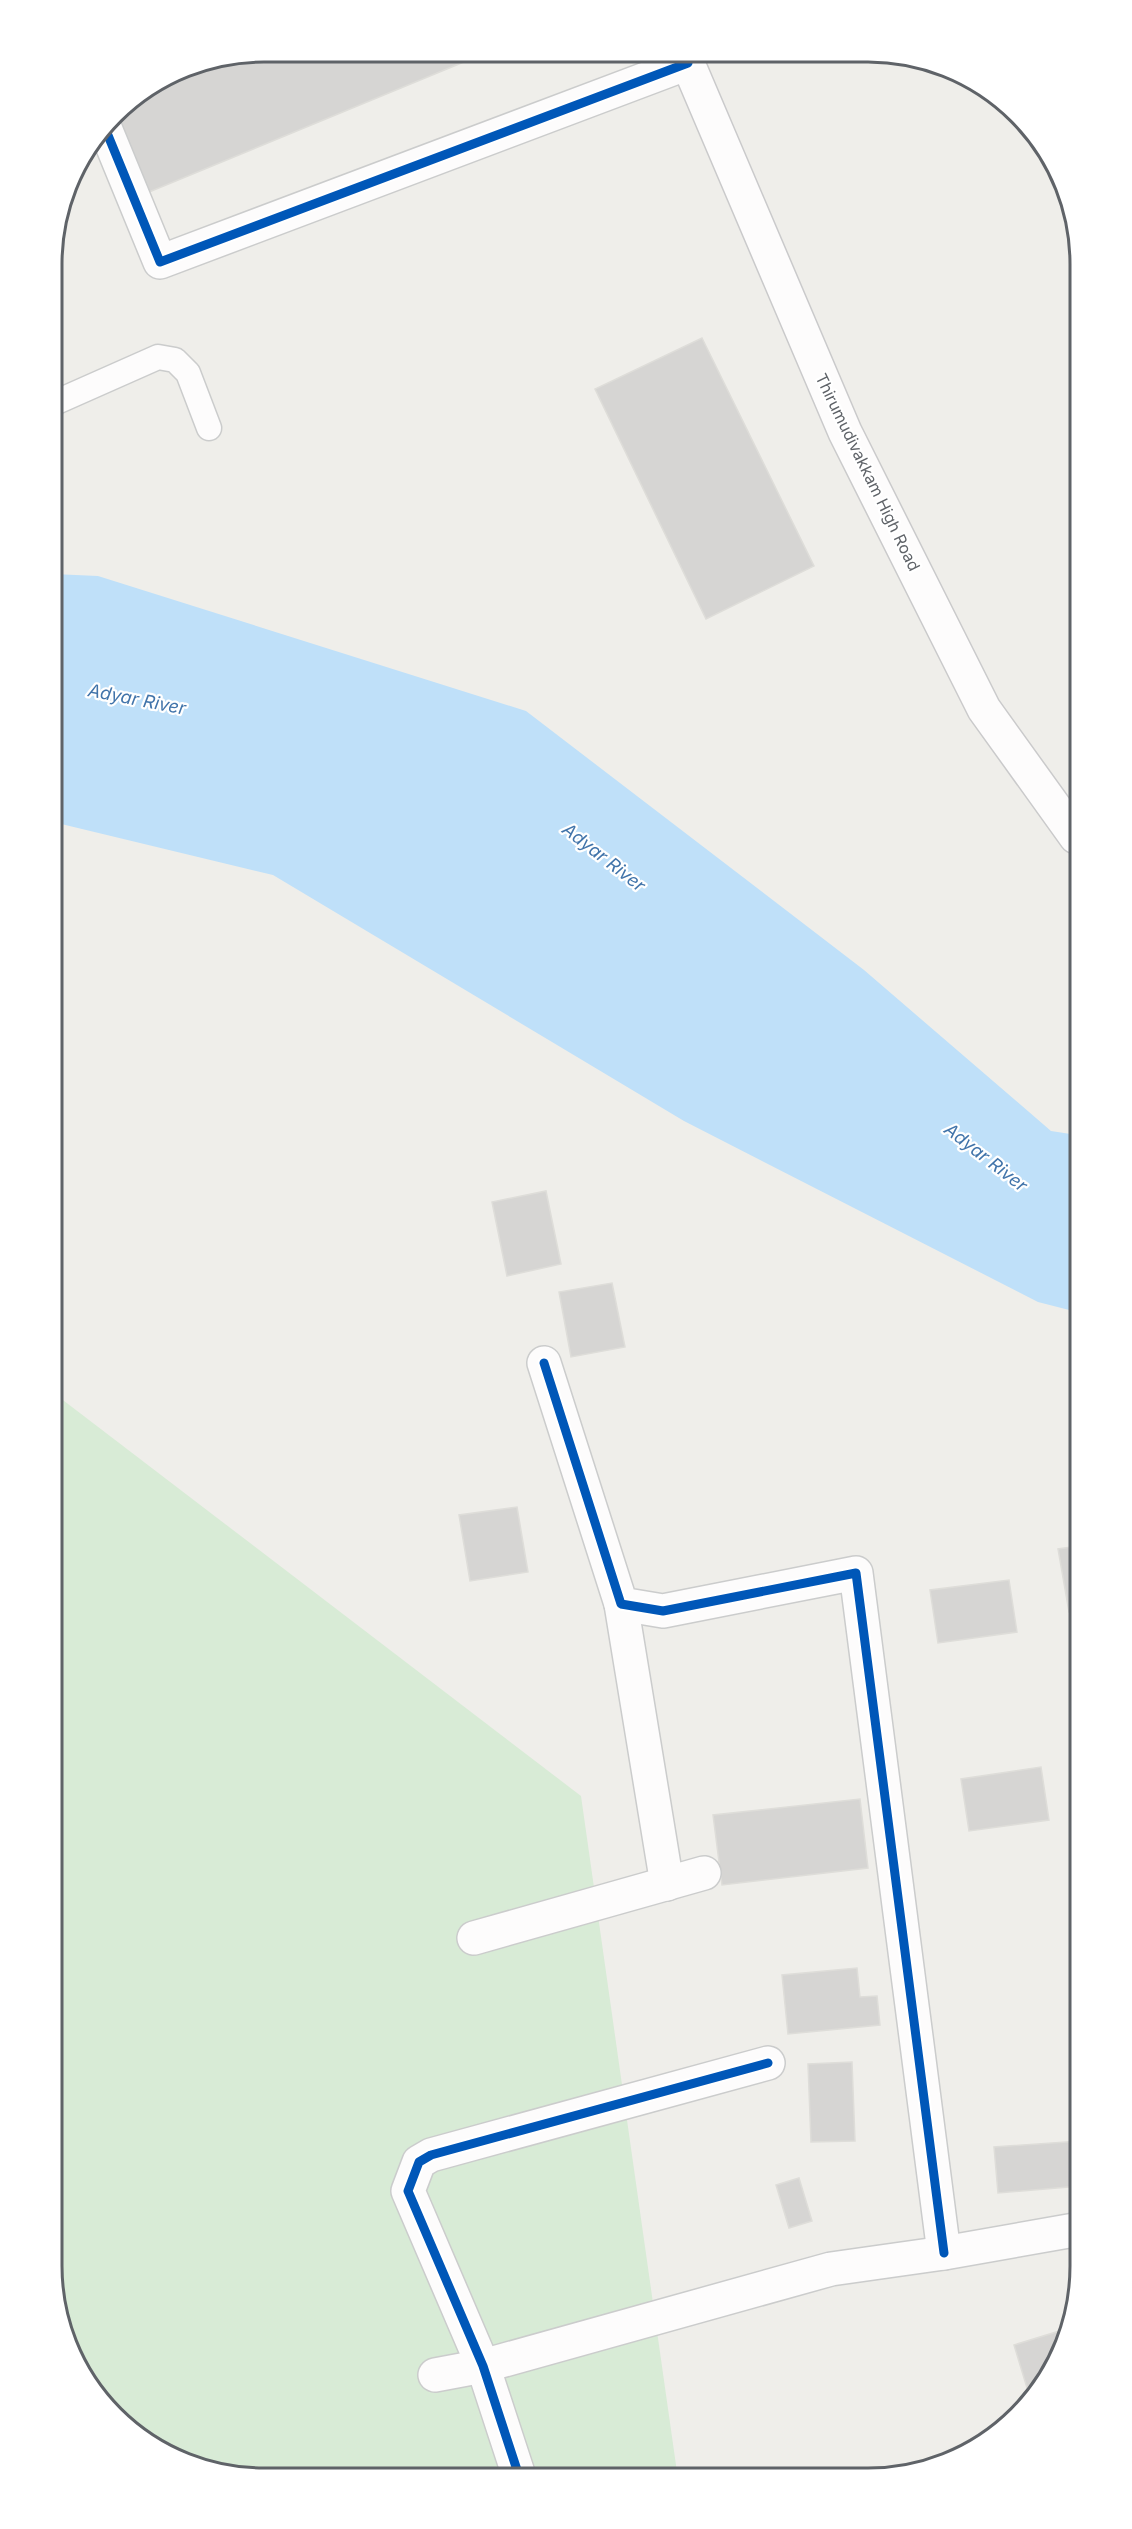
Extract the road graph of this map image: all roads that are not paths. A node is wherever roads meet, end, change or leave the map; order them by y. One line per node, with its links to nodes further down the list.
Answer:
1 (676, 62): 3 (street)
2 (688, 62): 6 (street, Thirumudivakkam High Road)
3 (108, 135)
4 (62, 400): 5 (lane)
5 (209, 428)
6 (1070, 829)
7 (544, 1364): 8 (street)
8 (621, 1604): 10 (street); 14 (street)
9 (704, 1873): 10 (street)
10 (667, 1884): 11 (street)
11 (474, 1938)
12 (768, 2063): 15 (street)
13 (1070, 2231): 14 (street)
14 (944, 2253): 15 (street)
15 (483, 2366): 16 (street); 17 (street)
16 (435, 2375)
17 (516, 2468)

